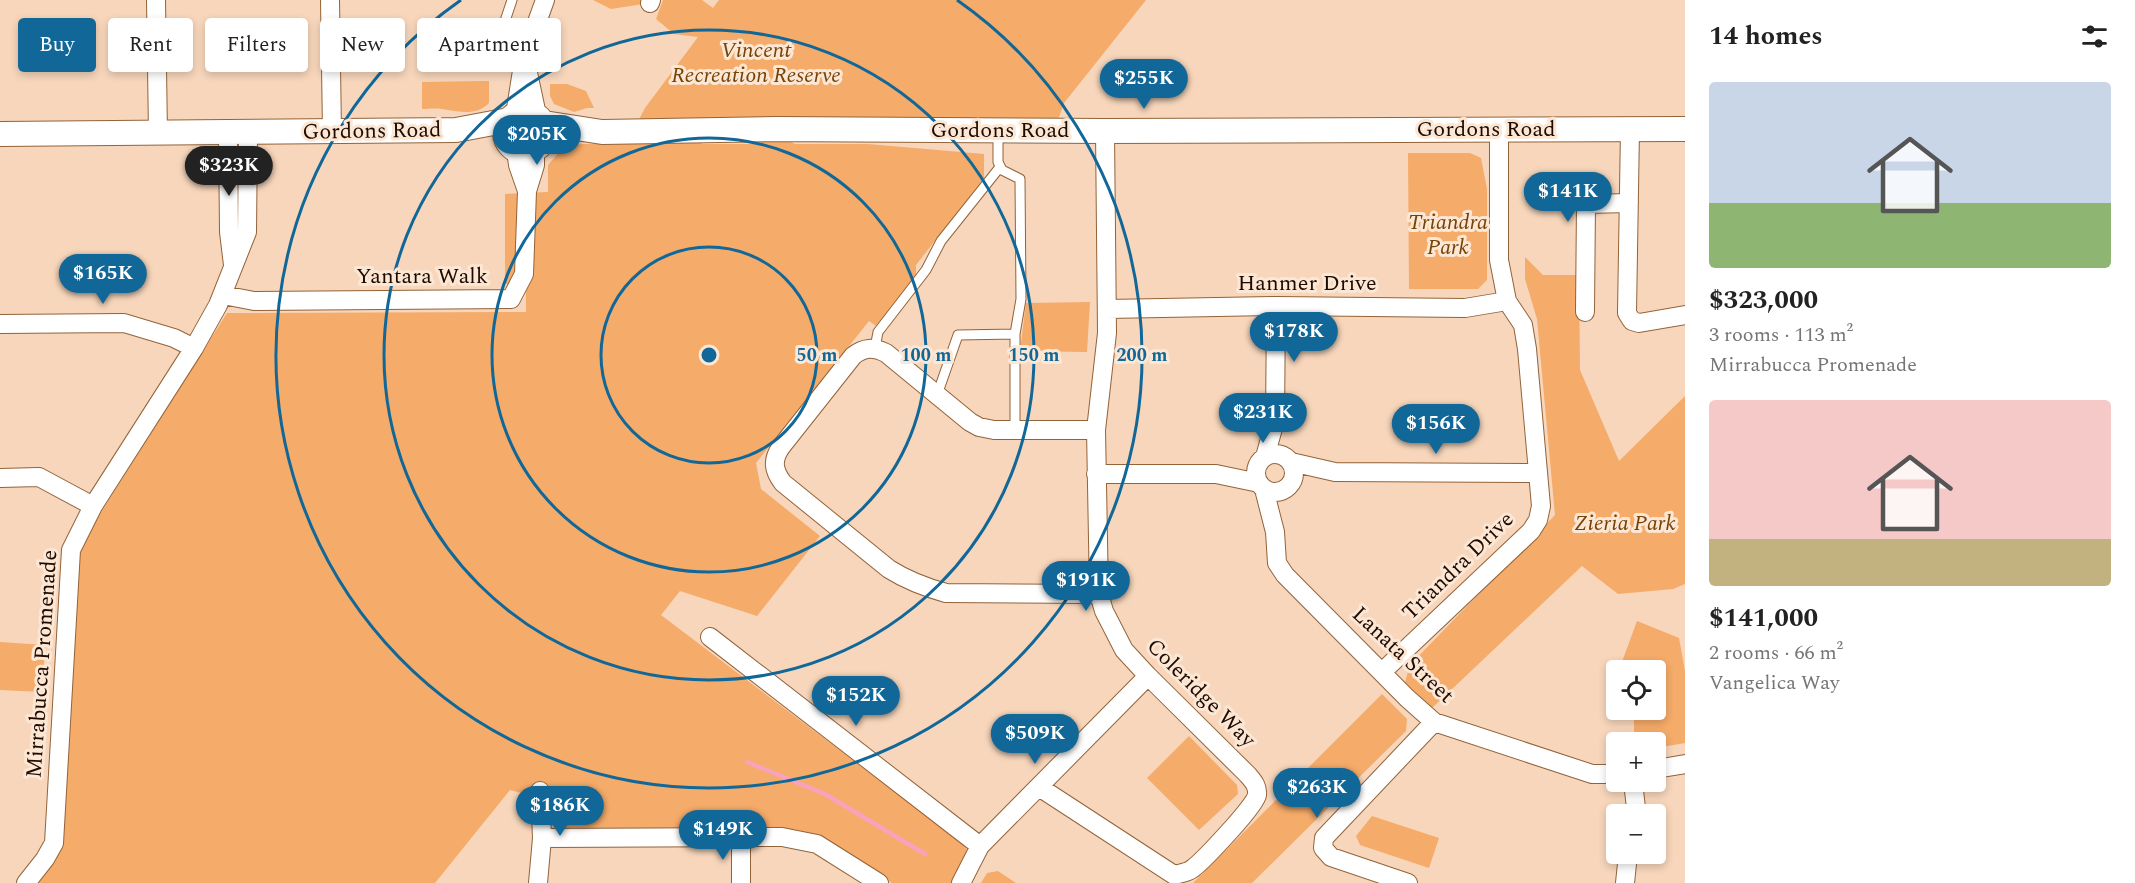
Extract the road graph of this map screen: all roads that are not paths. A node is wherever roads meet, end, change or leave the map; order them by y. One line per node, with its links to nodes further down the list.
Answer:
1 (156, 0): 17 (street)
2 (330, 0): 12 (street)
3 (512, 0): 5 (lane)
4 (545, 0): 6 (street, Yantara Walk)
5 (506, 18)
6 (538, 18)
7 (524, 72): 14 (street, Yantara Walk)
8 (1499, 129): 9 (street, Gordons Road); 13 (street, Gordons Road); 21 (street, Triandra Drive)
9 (1630, 129): 10 (street, Gordons Road); 19 (street)
10 (1685, 129)
11 (998, 130): 13 (street, Gordons Road); 14 (street, Gordons Road); 18 (lane)
12 (332, 131): 14 (street, Gordons Road); 15 (street, Gordons Road)
13 (1105, 131): 23 (street, Coleridge Way)
14 (525, 132): 20 (street, Yantara Walk)
15 (238, 133): 17 (street, Gordons Road); 20 (street, Mirrabucca Promenade)
16 (0, 134): 17 (street, Gordons Road)
17 (158, 134)
18 (1000, 167): 27 (lane); 29 (lane)
19 (1629, 204): 24 (street); 25 (street)
20 (222, 295): 28 (street, Mirrabucca Promenade)
21 (1507, 301): 22 (street, Hanmer Drive); 37 (street, Triandra Drive)
22 (1276, 306): 23 (street, Hanmer Drive); 31 (street)
23 (1107, 309): 33 (street, Coleridge Way)
24 (1585, 312)
25 (1685, 315)
26 (0, 324): 28 (street)
27 (1015, 334): 30 (lane); 32 (lane)
28 (194, 348): 43 (street, Mirrabucca Promenade)
29 (875, 348): 30 (street); 45 (street)
30 (937, 395): 32 (street)
31 (1275, 421): 34 (street); 35 (street)
32 (1015, 430): 33 (street)
33 (1096, 430): 38 (street, Coleridge Way)
34 (1262, 459): 35 (street); 39 (street); 41 (street)
35 (1289, 460): 36 (street); 42 (street)
36 (1335, 472): 37 (street); 42 (street)
37 (1537, 473): 47 (street, Triandra Drive)
38 (1096, 474): 39 (street); 45 (street, Coleridge Way)
39 (1216, 474): 41 (street)
40 (0, 478): 43 (street)
41 (1261, 486): 42 (street); 44 (street, Lanata Street)
42 (1288, 487): 44 (street, Lanata Street)
43 (93, 506): 59 (street, Mirrabucca Promenade)
44 (1275, 532): 47 (street, Lanata Street)
45 (1099, 594): 48 (street, Coleridge Way)
46 (710, 637): 57 (street)
47 (1382, 672): 49 (street, Lanata Street)
48 (1148, 676): 53 (street); 53 (street, Coleridge Way)
49 (1434, 722): 52 (street, Lanata Street); 64 (street)
50 (1685, 764): 51 (street)
51 (1666, 767)
52 (1606, 774)
53 (1039, 787): 57 (street)
54 (540, 791): 55 (street)
55 (542, 838): 56 (street); 60 (street)
56 (741, 838): 61 (street); 62 (street)
57 (980, 846): 63 (street)
58 (1627, 864): 65 (street)
59 (26, 883)
60 (539, 883)
61 (741, 883)
62 (879, 883)
63 (961, 883)
64 (1408, 883)
65 (1626, 883)

